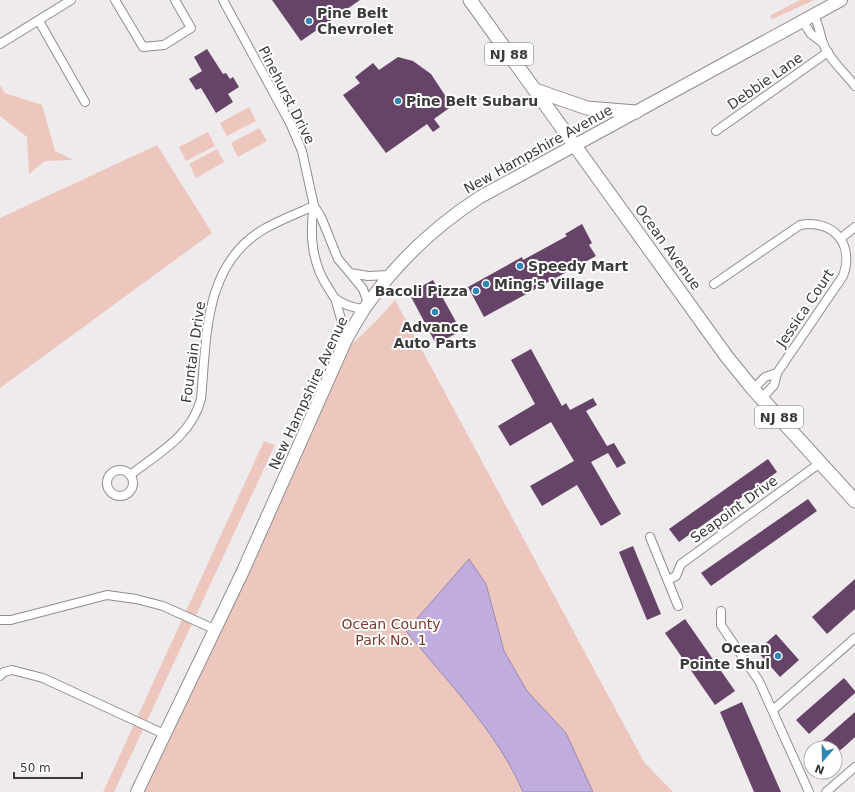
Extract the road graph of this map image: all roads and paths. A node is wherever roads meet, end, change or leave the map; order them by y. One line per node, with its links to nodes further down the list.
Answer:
1 (71, 0): 8 (street)
2 (115, 0): 3 (street)
3 (175, 0)
4 (224, 0): 19 (street, Pinehurst Drive)
5 (470, 0): 14 (main road, Ocean Avenue / NJ 88)
6 (841, 0): 7 (main road, New Hampshire Avenue)
7 (814, 16): 9 (main road, New Hampshire Avenue); 10 (street)
8 (39, 21): 11 (street); 15 (street)
9 (803, 22): 10 (street); 16 (main road, New Hampshire Avenue)
10 (823, 42): 12 (street)
11 (0, 44)
12 (828, 52): 13 (street); 17 (street, Debbie Lane)
13 (855, 86)
14 (535, 90): 16 (main road); 18 (main road, Ocean Avenue / NJ 88)
15 (85, 102)
16 (636, 112): 18 (main road, New Hampshire Avenue)
17 (716, 131)
18 (575, 146): 25 (main road, New Hampshire Avenue); 31 (main road, Ocean Avenue / NJ 88)
19 (314, 206): 20 (street, Pinehurst Drive); 22 (street, Pinehurst Drive); 33 (street, Fountain Drive)
20 (325, 227): 22 (street); 24 (street, Pinehurst Drive)
21 (855, 227): 23 (street)
22 (312, 231): 27 (street, Pinehurst Drive)
23 (840, 238): 26 (street); 30 (street, Jessica Court)
24 (350, 273): 25 (street); 28 (street, Pinehurst Drive)
25 (390, 275): 28 (main road, New Hampshire Avenue)
26 (714, 284)
27 (335, 298): 28 (street, Pinehurst Drive); 29 (street, Pinehurst Drive)
28 (366, 306): 29 (main road, New Hampshire Avenue)
29 (345, 342): 40 (main road, New Hampshire Avenue)
30 (777, 373): 31 (street, Jessica Court); 31 (street, Jessica Court)
31 (758, 394): 32 (main road, Ocean Avenue / NJ 88)
32 (820, 463): 34 (main road, Ocean Avenue / NJ 88); 36 (street, Seapoint Drive)
33 (130, 475)
34 (855, 501)
35 (650, 537): 36 (street)
36 (668, 580): 37 (street)
37 (678, 606)
38 (721, 611): 43 (street)
39 (0, 620): 40 (street)
40 (214, 629): 44 (main road, New Hampshire Avenue)
41 (855, 638): 43 (street)
42 (0, 676): 44 (street)
43 (773, 710): 47 (street)
44 (164, 734): 46 (main road, New Hampshire Avenue)
45 (855, 767): 48 (street)
46 (137, 792)
47 (809, 792)
48 (826, 792)

